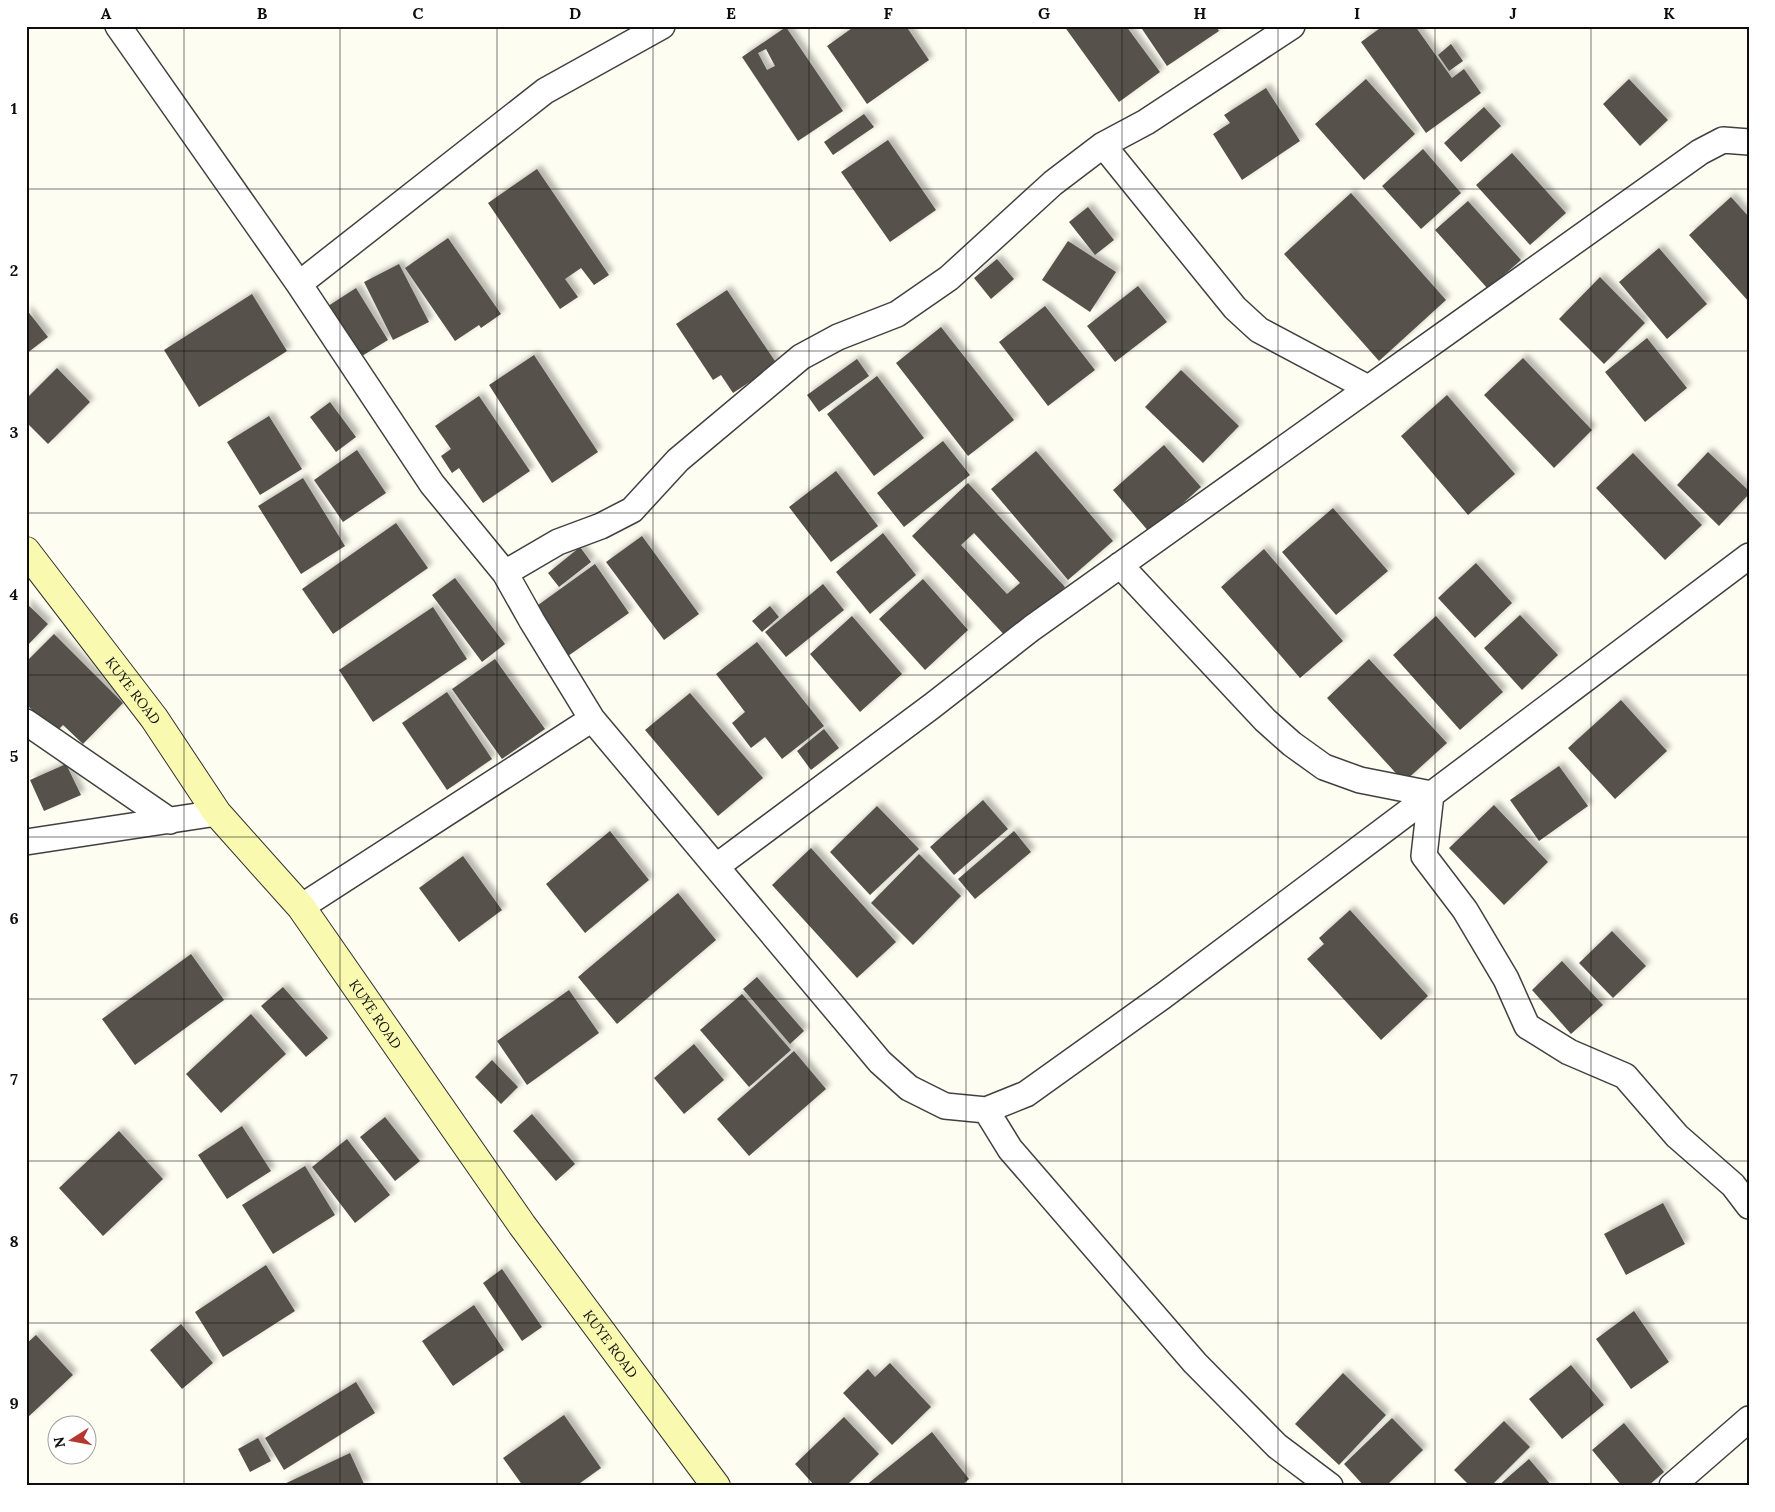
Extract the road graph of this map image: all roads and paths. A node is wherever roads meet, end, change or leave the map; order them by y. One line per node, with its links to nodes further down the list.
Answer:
1 (118, 26): 6 (street)
2 (662, 26): 6 (street)
3 (1292, 26): 5 (street)
4 (1749, 142): 7 (street)
5 (1103, 145): 7 (street); 11 (street)
6 (299, 284): 11 (street)
7 (1368, 388): 10 (street)
8 (26, 550): 15 (street, KUYE ROAD)
9 (1749, 556): 14 (street)
10 (1120, 565): 14 (street); 18 (street)
11 (506, 573): 12 (street)
12 (592, 719): 18 (street); 19 (street)
13 (26, 722): 16 (street)
14 (1431, 794): 20 (street); 21 (street)
15 (217, 813): 16 (street); 19 (street, KUYE ROAD)
16 (170, 821): 17 (street)
17 (26, 842)
18 (717, 866): 20 (street)
19 (301, 907): 23 (street, KUYE ROAD)
20 (986, 1110): 24 (street)
21 (1749, 1206)
22 (1749, 1419): 25 (street)
23 (716, 1486)
24 (1330, 1486)
25 (1672, 1486)

